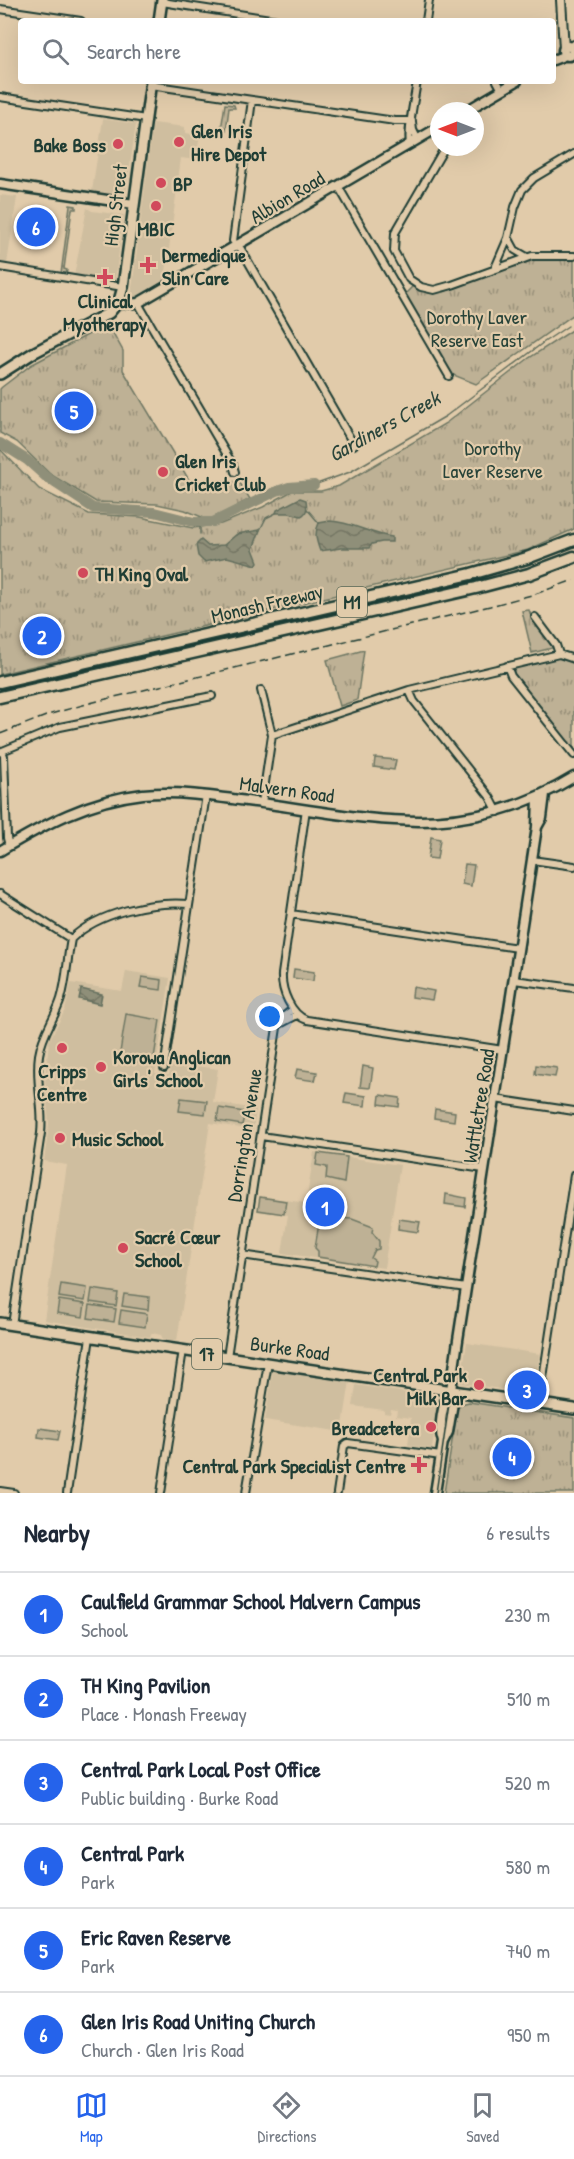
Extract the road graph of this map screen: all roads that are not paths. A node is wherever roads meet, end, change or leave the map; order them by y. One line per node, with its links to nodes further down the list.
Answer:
1 (429, 0): 8 (street)
2 (561, 0): 9 (street)
3 (162, 1): 6 (main road); 7 (street)
4 (0, 9): 5 (street)
5 (61, 18)
6 (159, 18)
7 (265, 18)
8 (426, 18)
9 (570, 53): 10 (main road)
10 (556, 59)
11 (150, 84): 20 (main road, High Street)
12 (156, 84): 18 (street)
13 (417, 84): 21 (street)
14 (498, 84): 16 (street)
15 (512, 84): 16 (main road)
16 (502, 90): 19 (main road)
17 (0, 97): 20 (street)
18 (252, 100): 21 (street); 30 (street)
19 (481, 102)
20 (146, 119): 28 (main road, High Street)
21 (411, 124): 23 (street)
22 (430, 132): 23 (main road, Albion Road)
23 (414, 142): 27 (main road, Albion Road)
24 (574, 154): 29 (street)
25 (440, 156): 34 (street)
26 (0, 184): 28 (main road)
27 (338, 186): 30 (main road, Albion Road); 39 (street)
28 (134, 204): 35 (main road, High Street)
29 (508, 238): 32 (street); 34 (street)
30 (237, 245): 36 (main road, Albion Road); 40 (street)
31 (574, 256): 32 (street)
32 (527, 257): 34 (street)
33 (0, 269): 35 (street)
34 (495, 269)
35 (123, 287): 37 (main road, High Street)
36 (138, 303): 37 (main road, Albion Road); 41 (street)
37 (117, 304): 38 (main road)
38 (0, 374)
39 (449, 376)
40 (354, 445)
41 (235, 472)
42 (574, 540): 48 (highway, Monash Freeway / M1)
43 (574, 557): 52 (highway, Monash Freeway / M1)
44 (535, 617): 45 (street)
45 (559, 654): 46 (street); 47 (street)
46 (574, 658)
47 (507, 666): 50 (street); 55 (street)
48 (0, 682)
49 (261, 690): 53 (street)
50 (409, 690): 53 (street); 61 (street)
51 (212, 696): 54 (street)
52 (0, 697)
53 (272, 735): 59 (street)
54 (1, 751): 62 (street)
55 (574, 755)
56 (574, 777): 58 (main road, Malvern Road)
57 (206, 795): 59 (main road, Malvern Road); 62 (main road, Malvern Road); 67 (street)
58 (542, 796): 61 (main road, Malvern Road); 64 (main road, Wattletree Road)
59 (262, 803): 60 (main road, Malvern Road)
60 (306, 808): 61 (main road, Malvern Road); 68 (street)
61 (498, 812)
62 (9, 846): 63 (main road, Malvern Road)
63 (0, 851)
64 (532, 860): 65 (street); 70 (main road, Wattletree Road)
65 (574, 866)
66 (0, 894): 69 (street)
67 (189, 904): 69 (street); 75 (street)
68 (291, 914): 70 (street); 73 (street)
69 (71, 939): 84 (street)
70 (518, 948): 71 (main road, Wattletree Road)
71 (514, 980): 72 (street); 74 (main road, Wattletree Road)
72 (574, 988)
73 (295, 1012): 74 (street); 78 (street, Dorrington Avenue)
74 (503, 1050): 76 (main road, Wattletree Road)
75 (164, 1068)
76 (495, 1099): 77 (street); 79 (main road, Wattletree Road)
77 (574, 1111)
78 (261, 1136): 79 (street); 81 (street, Dorrington Avenue)
79 (484, 1169): 82 (main road, Wattletree Road)
80 (574, 1175): 90 (street)
81 (242, 1254): 82 (street); 87 (street, Dorrington Avenue)
82 (466, 1288): 89 (main road, Wattletree Road)
83 (0, 1323): 84 (main road, Burke Road / 17)
84 (12, 1325): 85 (main road, Burke Road / 17)
85 (90, 1337): 86 (main road, Burke Road / 17); 95 (street)
86 (183, 1350): 87 (main road, Burke Road / 17); 96 (street)
87 (227, 1357): 88 (main road, Burke Road / 17)
88 (268, 1363): 89 (main road, Burke Road / 17); 97 (street)
89 (451, 1390): 90 (main road, Burke Road / 17); 92 (main road, Wattletree Road)
90 (539, 1404): 91 (main road, Burke Road / 17)
91 (574, 1409)
92 (441, 1456): 98 (street); 99 (main road, Wattletree Road)
93 (0, 1491): 94 (street)
94 (14, 1493)
95 (67, 1493)
96 (161, 1493)
97 (246, 1493)
98 (337, 1493)
99 (435, 1493)

